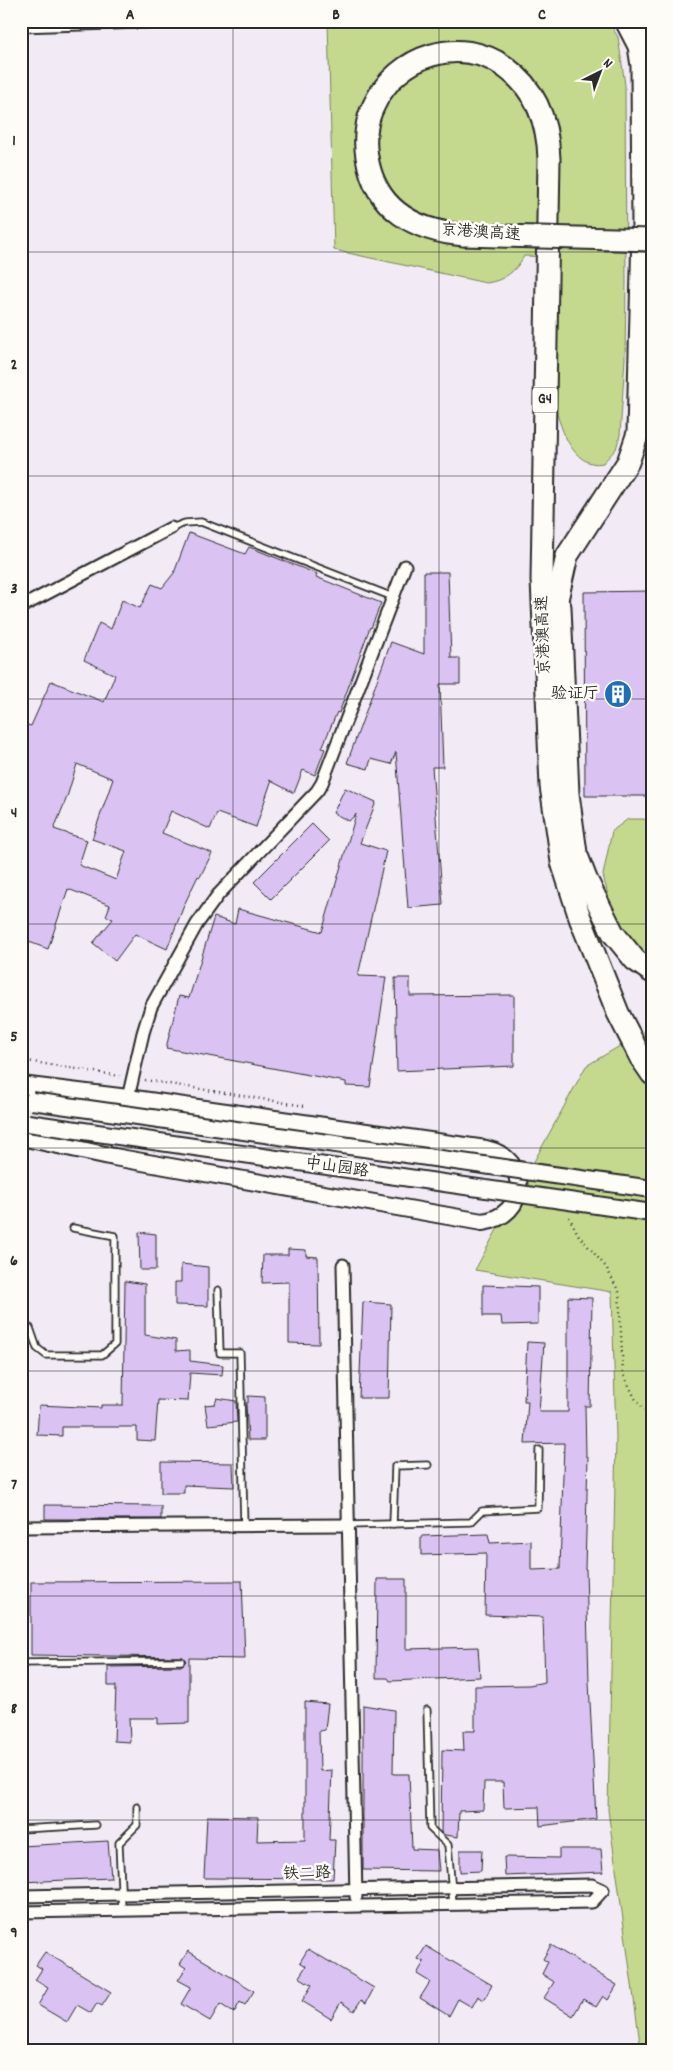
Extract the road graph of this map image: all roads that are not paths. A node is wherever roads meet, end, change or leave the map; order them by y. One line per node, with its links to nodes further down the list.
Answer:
1 (170, 21): 3 (street)
2 (639, 23): 4 (highway); 8 (highway)
3 (21, 26)
4 (652, 105)
5 (652, 240): 11 (highway, 京港澳高速 / G4, bridge)
6 (171, 528): 9 (lane); 10 (street)
7 (405, 566): 9 (street)
8 (560, 590): 11 (highway); 12 (highway)
9 (393, 597): 15 (street)
10 (21, 607)
11 (545, 652): 13 (highway, 京港澳高速 / G4)
12 (652, 972)
13 (652, 1074)
14 (21, 1085): 15 (main road)
15 (128, 1098): 17 (main road)
16 (27, 1100): 18 (main road, 中山园路, bridge)
17 (24, 1128): 19 (main road, 中山园路, bridge)
18 (652, 1189)
19 (652, 1213)
20 (73, 1228): 23 (lane)
21 (343, 1265): 27 (street)
22 (218, 1290): 29 (lane)
23 (21, 1329)
24 (539, 1450): 26 (lane)
25 (428, 1465): 26 (lane)
26 (393, 1524): 27 (lane)
27 (348, 1525): 29 (street); 37 (street)
28 (21, 1527): 29 (street)
29 (244, 1527)
30 (180, 1661): 31 (lane)
31 (21, 1663)
32 (427, 1710): 36 (lane)
33 (137, 1807): 38 (lane)
34 (96, 1825): 35 (lane)
35 (21, 1829)
36 (452, 1888): 37 (street, 铁二路); 40 (lane); 40 (street, 铁二路)
37 (356, 1890): 38 (street, 铁二路); 41 (street)
38 (122, 1894): 39 (street, 铁二路); 42 (lane)
39 (21, 1896)
40 (453, 1904): 41 (street, 铁二路)
41 (356, 1906): 42 (street, 铁二路)
42 (122, 1910): 43 (street, 铁二路)
43 (21, 1912)

